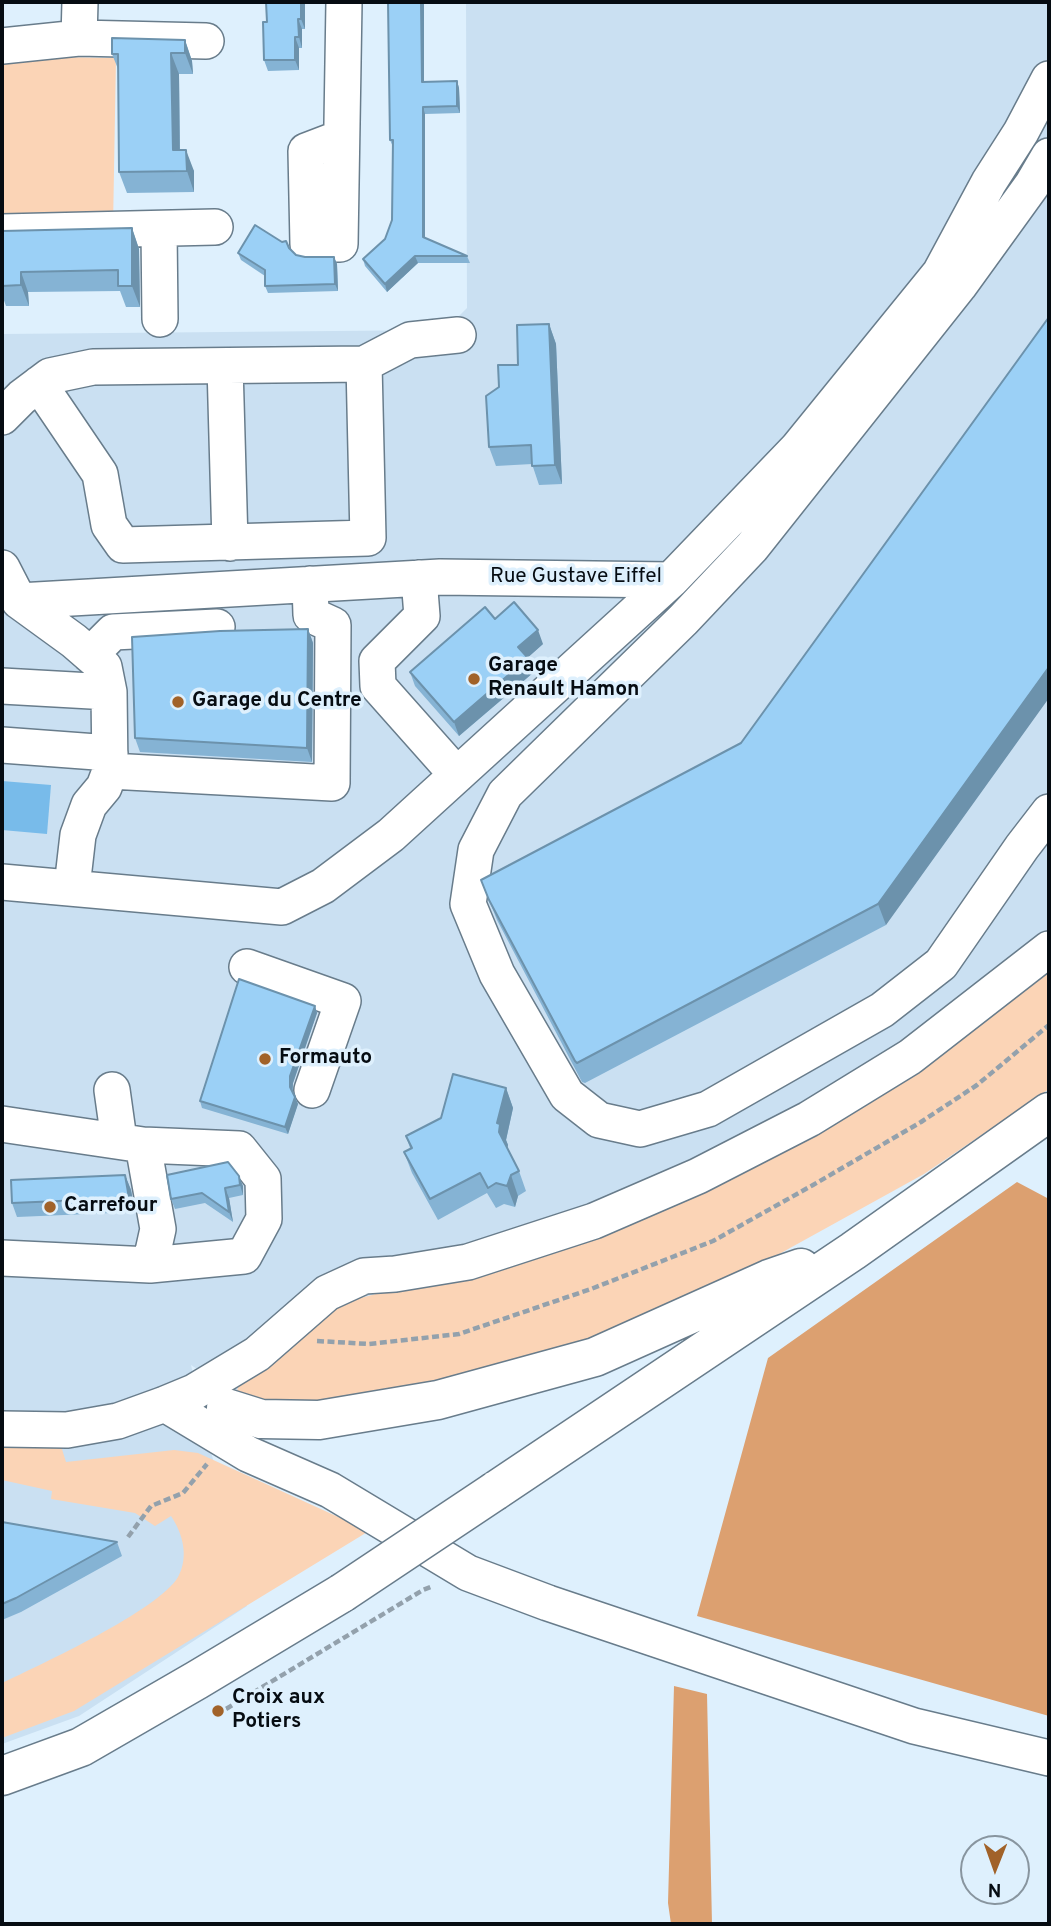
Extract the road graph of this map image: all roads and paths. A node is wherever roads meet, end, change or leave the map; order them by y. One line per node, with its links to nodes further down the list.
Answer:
1 (80, 2): 3 (street)
2 (344, 2): 7 (street)
3 (79, 38): 4 (street); 5 (street)
4 (206, 41)
5 (2, 46)
6 (1049, 79): 21 (street, Rue Gustave Eiffel)
7 (340, 138)
8 (1049, 156): 31 (street)
9 (215, 227): 10 (street)
10 (159, 230): 11 (street); 12 (street)
11 (2, 232)
12 (160, 319)
13 (458, 335): 14 (street)
14 (363, 364): 15 (street); 18 (street)
15 (225, 366): 16 (street); 18 (street)
16 (39, 384): 17 (street); 18 (street)
17 (2, 417)
18 (230, 543)
19 (2, 568): 23 (street)
20 (419, 578): 21 (street, Rue Gustave Eiffel); 22 (street, Rue Gustave Eiffel); 30 (street)
21 (671, 580): 30 (street)
22 (310, 584): 23 (street, Rue Gustave Eiffel); 29 (street)
23 (19, 601): 25 (street)
24 (217, 628): 25 (street)
25 (90, 655): 27 (street)
26 (2, 686): 27 (street)
27 (109, 692): 29 (street)
28 (2, 745): 29 (street)
29 (110, 762): 33 (street)
30 (457, 775): 33 (street)
31 (1049, 812)
32 (2, 882): 33 (street)
33 (72, 887)
34 (1049, 949): 46 (street)
35 (247, 967): 38 (street)
36 (1049, 1025): 45 (path)
37 (112, 1090): 41 (street)
38 (312, 1090)
39 (1049, 1112): 42 (main road)
40 (2, 1124): 41 (street)
41 (131, 1143): 44 (street); 44 (street)
42 (853, 1251): 46 (main road); 53 (main road, bridge)
43 (2, 1258): 44 (street)
44 (150, 1265)
45 (311, 1340)
46 (195, 1401): 47 (street); 48 (street); 48 (street)
47 (2, 1429)
48 (248, 1454): 49 (path); 50 (street)
49 (128, 1537)
50 (468, 1573): 51 (path); 52 (street)
51 (226, 1709)
52 (1049, 1758)
53 (2, 1776)

